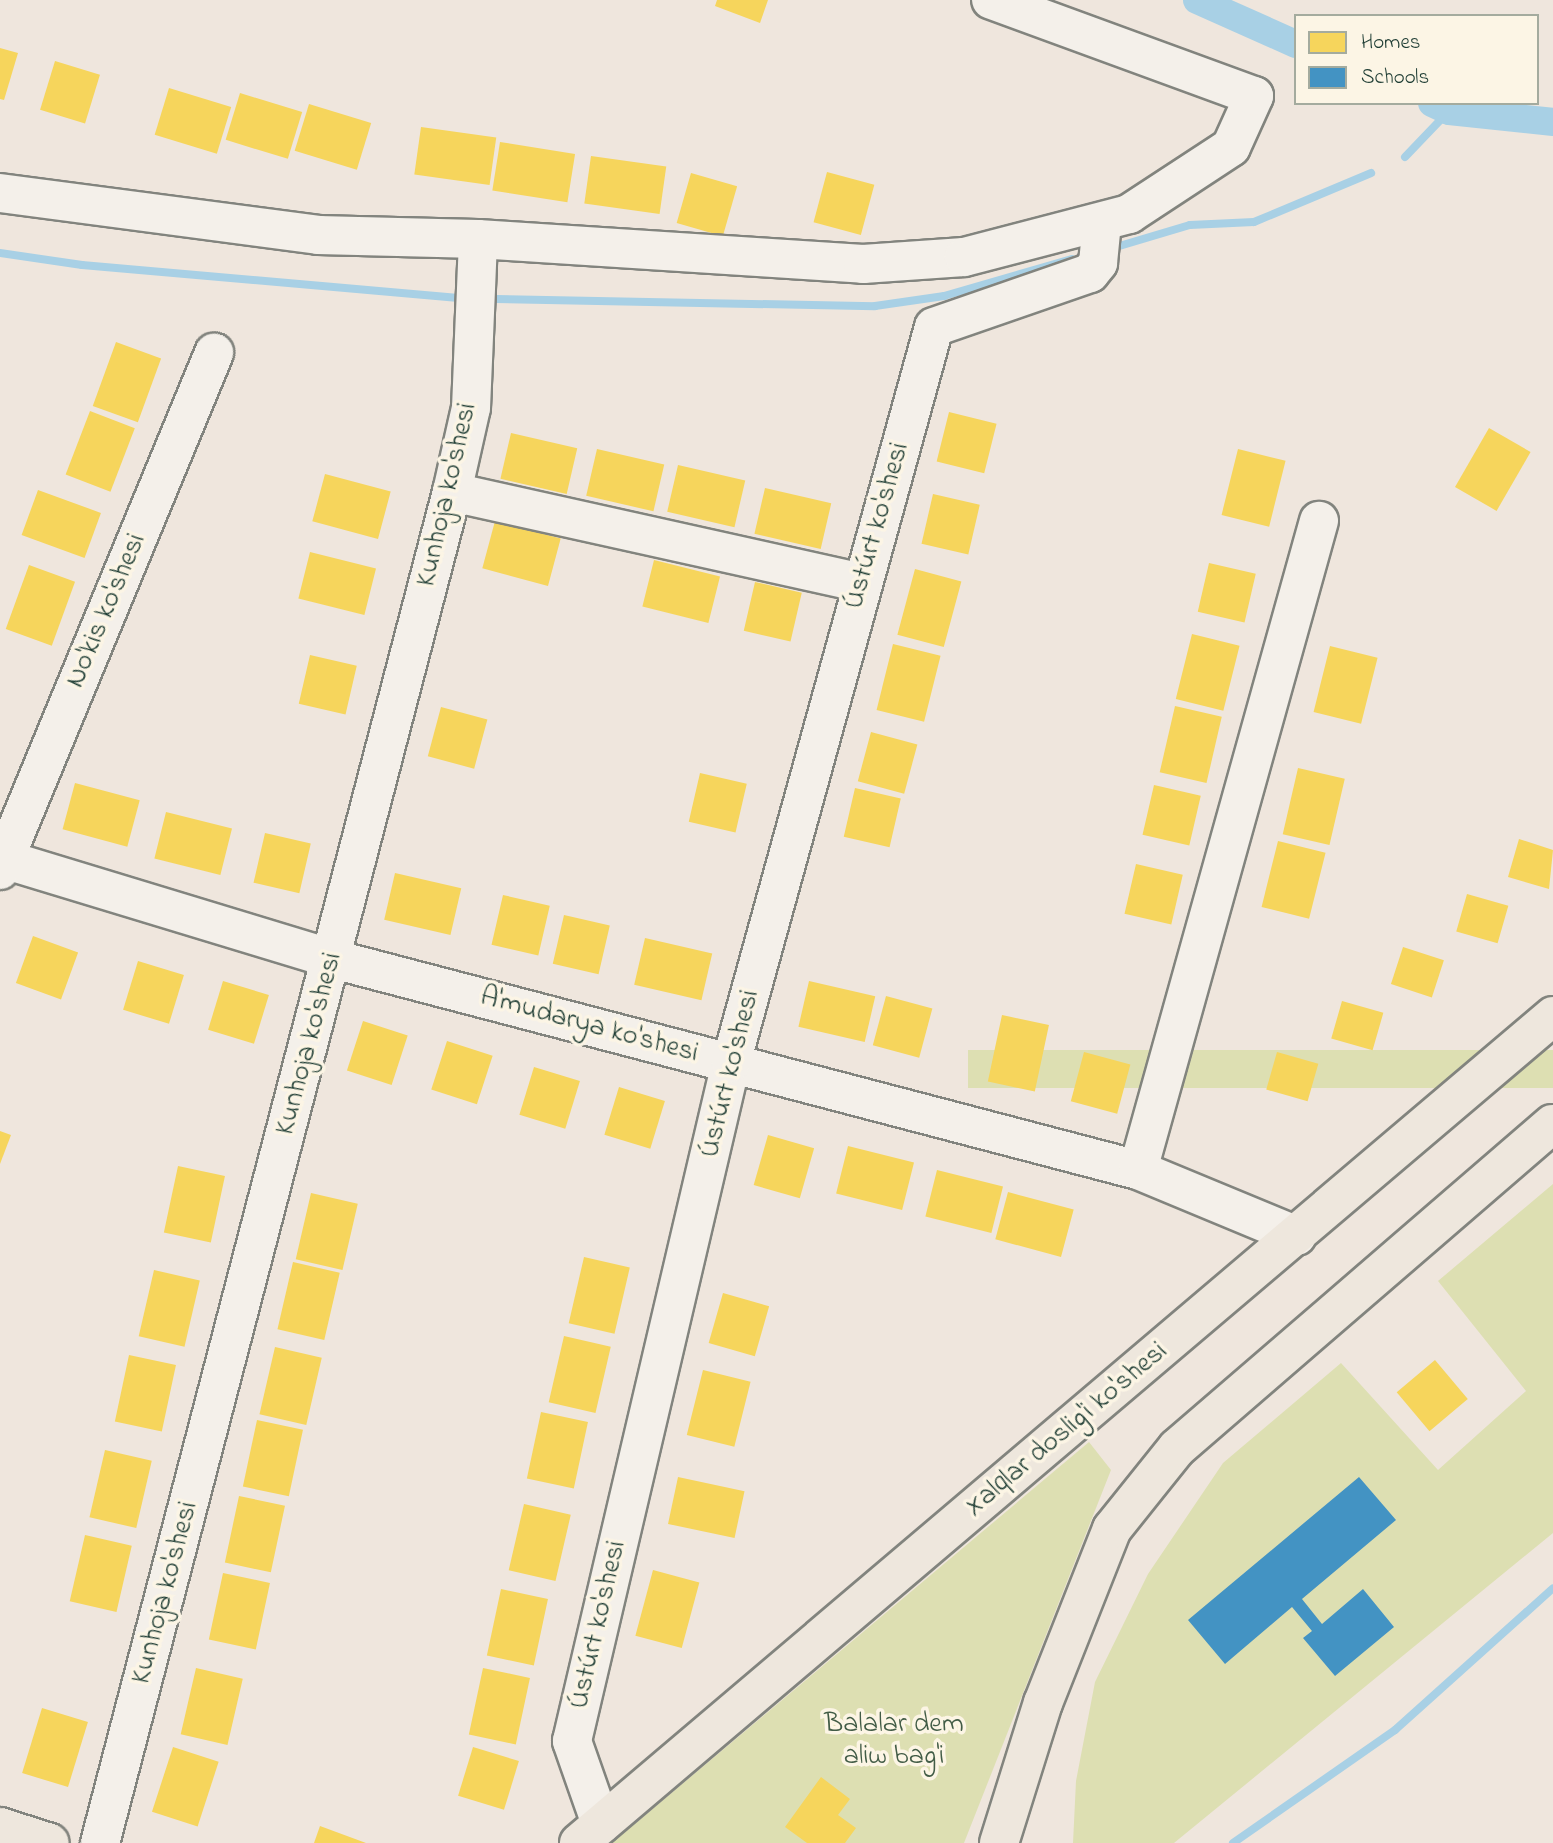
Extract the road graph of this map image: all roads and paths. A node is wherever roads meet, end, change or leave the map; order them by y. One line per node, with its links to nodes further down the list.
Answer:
1 (991, 0): 3 (street)
2 (0, 193): 4 (street)
3 (1102, 222): 4 (street); 8 (street, Ústúrt ko'shesi)
4 (478, 239): 6 (street, Kunhoja ko'shesi)
5 (214, 353): 9 (street, No'kis ko'shesi)
6 (452, 492): 8 (street); 10 (street, Kunhoja ko'shesi)
7 (1319, 521): 14 (street)
8 (863, 583): 12 (street, Ústúrt ko'shesi)
9 (1, 862): 10 (street, A'mudarya ko'shesi)
10 (333, 959): 12 (street, A'mudarya ko'shesi); 19 (street, Kunhoja ko'shesi)
11 (1553, 1016): 15 (main road, Xalqlar doslig'i ko'shesi)
12 (732, 1063): 14 (street, A'mudarya ko'shesi); 17 (street, Ústúrt ko'shesi)
13 (1553, 1124): 20 (main road)
14 (1138, 1170): 15 (street, A'mudarya ko'shesi)
15 (1297, 1236): 17 (main road, Xalqlar doslig'i ko'shesi)
16 (0, 1826): 18 (main road)
17 (590, 1834)
18 (50, 1843)
19 (100, 1843)
20 (999, 1843)

